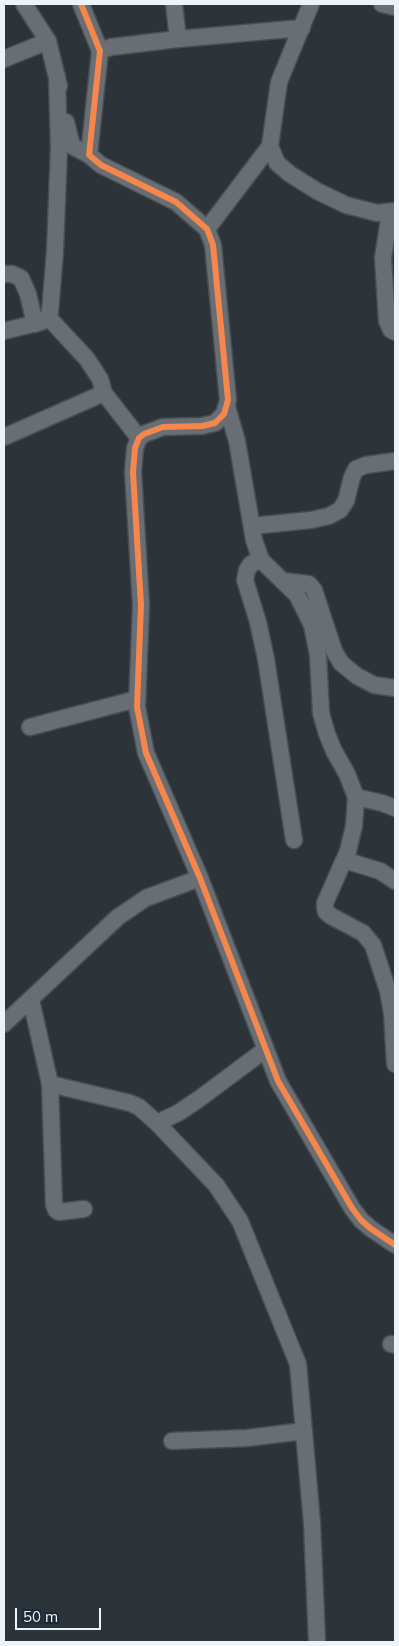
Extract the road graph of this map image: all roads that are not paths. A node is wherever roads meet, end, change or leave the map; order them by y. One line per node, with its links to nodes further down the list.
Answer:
1 (24, 4): 9 (street)
2 (81, 4): 10 (street)
3 (174, 4): 8 (street)
4 (311, 4): 7 (street)
5 (382, 4): 6 (street)
6 (395, 8)
7 (302, 28): 8 (street); 13 (street)
8 (178, 39): 10 (street)
9 (48, 42): 11 (street); 12 (street)
10 (100, 51): 14 (street)
11 (4, 59)
12 (57, 76): 14 (street); 18 (street)
13 (270, 146): 15 (street); 16 (street)
14 (89, 156): 16 (street)
15 (393, 212): 20 (street)
16 (207, 229): 22 (street)
17 (4, 274): 18 (street)
18 (41, 321): 19 (street); 21 (street)
19 (4, 331)
20 (395, 332)
21 (104, 393): 23 (street); 24 (street)
22 (226, 407): 24 (street); 26 (street)
23 (4, 437)
24 (139, 438): 30 (street)
25 (395, 461): 26 (street)
26 (252, 526): 27 (street)
27 (261, 560): 28 (street); 34 (street)
28 (283, 581): 29 (street); 32 (street)
29 (395, 688)
30 (137, 699): 31 (street); 36 (street)
31 (30, 727)
32 (356, 797): 33 (street); 35 (street)
33 (395, 808)
34 (294, 840)
35 (344, 860): 37 (street); 41 (street)
36 (200, 878): 38 (street); 40 (street)
37 (395, 881)
38 (30, 1000): 39 (street); 42 (street)
39 (4, 1024)
40 (266, 1050): 43 (street); 45 (street)
41 (395, 1064)
42 (50, 1084): 43 (street); 44 (street)
43 (157, 1123): 46 (street)
44 (84, 1208)
45 (395, 1245)
46 (304, 1432): 47 (street); 48 (street)
47 (172, 1442)
48 (317, 1642)

